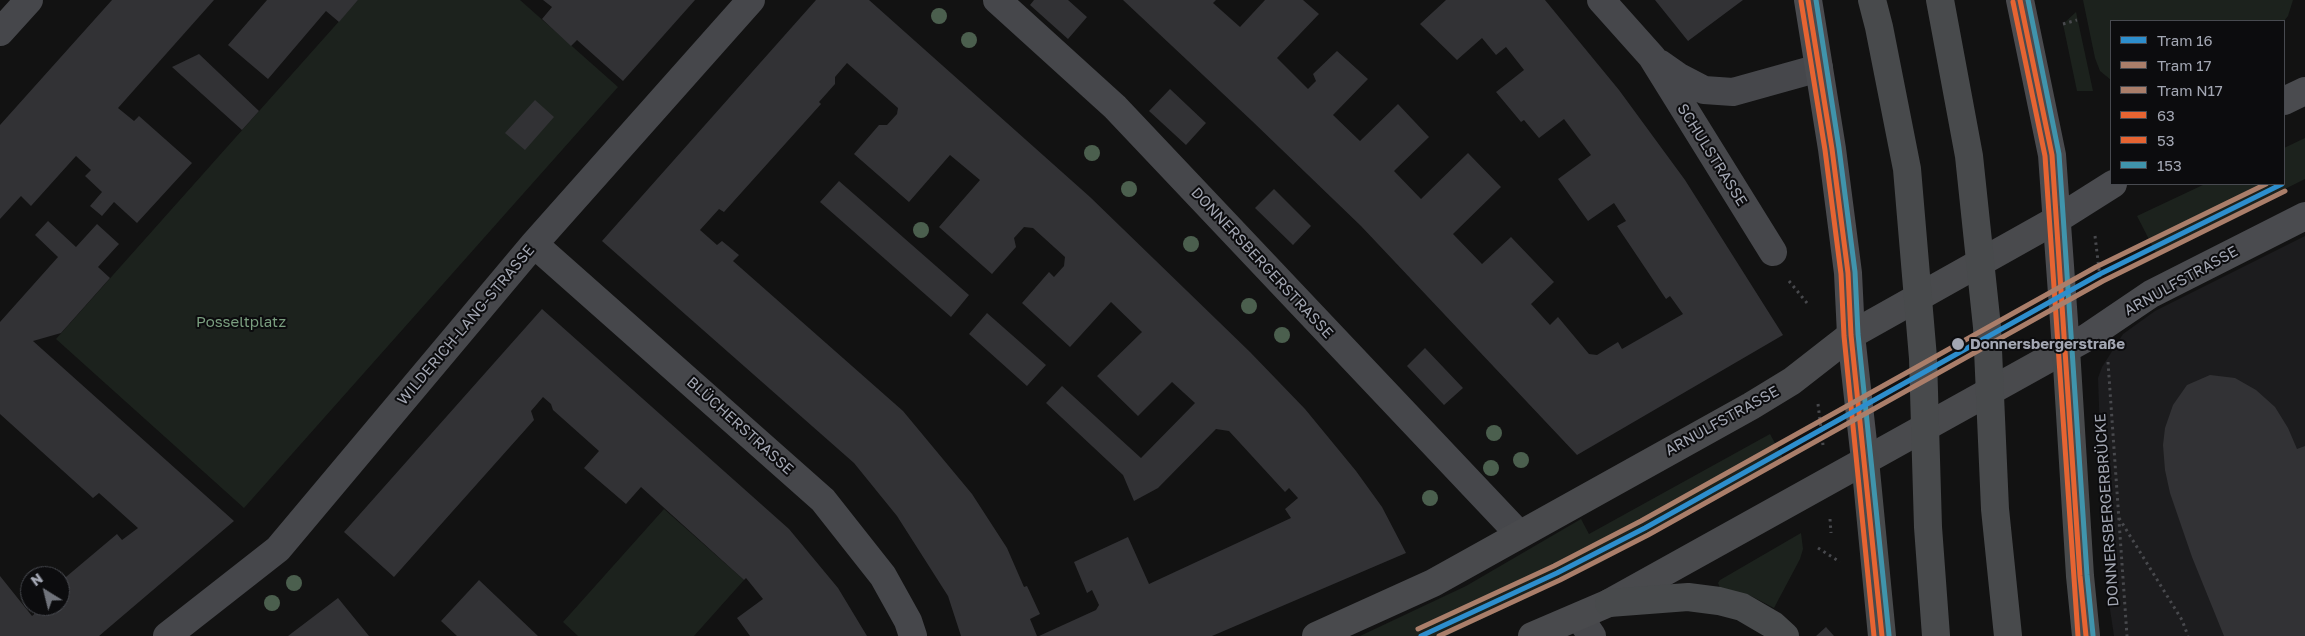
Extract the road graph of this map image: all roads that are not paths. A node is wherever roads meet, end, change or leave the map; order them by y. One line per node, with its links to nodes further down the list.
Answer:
1 (29, 0): 9 (street)
2 (751, 0): 17 (street, WILDERICH-LANG-STRASSE)
3 (997, 0): 22 (street, DONNERSBERGERSTRASSE)
4 (1601, 0): 10 (street, SCHULSTRASSE)
5 (1808, 0): 11 (main road)
6 (1872, 0): 31 (highway, bridge)
7 (1940, 0): 32 (highway, bridge)
8 (2020, 0): 16 (main road)
9 (3, 24)
10 (1652, 57): 11 (street, SCHULSTRASSE); 18 (street, SCHULSTRASSE)
11 (1819, 68): 19 (main road)
12 (2305, 91): 13 (main road)
13 (2285, 101)
14 (2112, 185): 16 (main road, ARNULFSTRASSE)
15 (2305, 216): 20 (main road, ARNULFSTRASSE)
16 (2056, 220): 19 (main road, ARNULFSTRASSE); 20 (main road)
17 (534, 244): 25 (street, WILDERICH-LANG-STRASSE); 26 (street, BLÜCHERSTRASSE)
18 (1773, 252)
19 (1852, 335): 21 (main road); 22 (main road, ARNULFSTRASSE)
20 (2066, 349): 21 (main road, ARNULFSTRASSE); 33 (highway)
21 (1865, 460): 23 (main road, ARNULFSTRASSE); 30 (highway)
22 (1519, 534): 27 (main road, ARNULFSTRASSE)
23 (1609, 603): 24 (main road, ARNULFSTRASSE); 29 (highway)
24 (1586, 626): 28 (main road, ARNULFSTRASSE)
25 (167, 636)
26 (913, 636)
27 (1316, 636)
28 (1532, 636)
29 (1785, 636)
30 (1882, 636)
31 (1936, 636)
32 (2008, 636)
33 (2086, 636)

